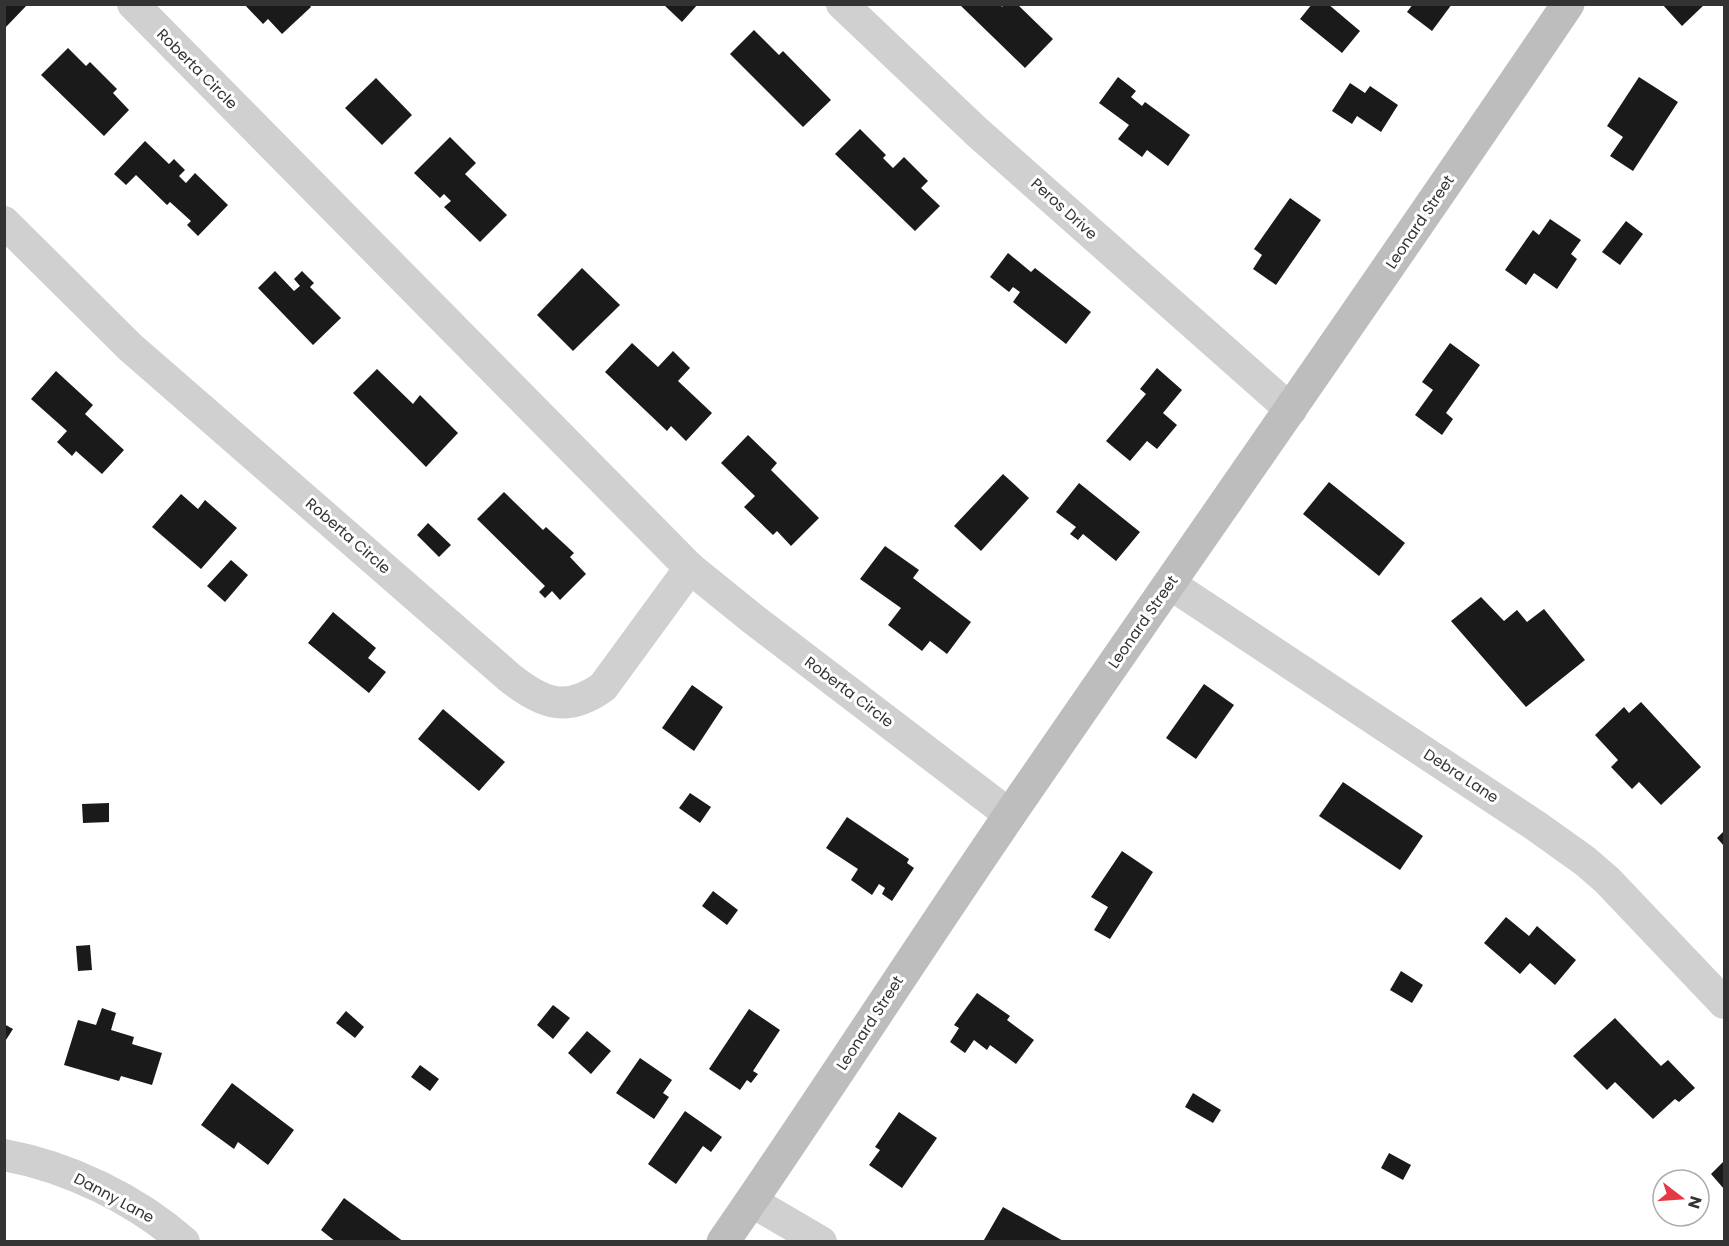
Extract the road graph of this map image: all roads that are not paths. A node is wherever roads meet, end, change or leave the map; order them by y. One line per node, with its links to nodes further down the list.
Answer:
1 (133, 4): 6 (street, Roberta Circle)
2 (842, 4): 5 (street, Peros Drive)
3 (1568, 4): 5 (street, Leonard Street)
4 (4, 222): 6 (street, Roberta Circle)
5 (1291, 410): 7 (street, Leonard Street)
6 (690, 568): 8 (street, Roberta Circle)
7 (1170, 584): 8 (street, Leonard Street); 9 (street, Debra Lane)
8 (1010, 815): 11 (street, Leonard Street)
9 (1725, 1003)
10 (4, 1155): 12 (street, Danny Lane)
11 (751, 1202): 13 (street, Leonard Street); 14 (street)
12 (184, 1242)
13 (723, 1242)
14 (821, 1242)

